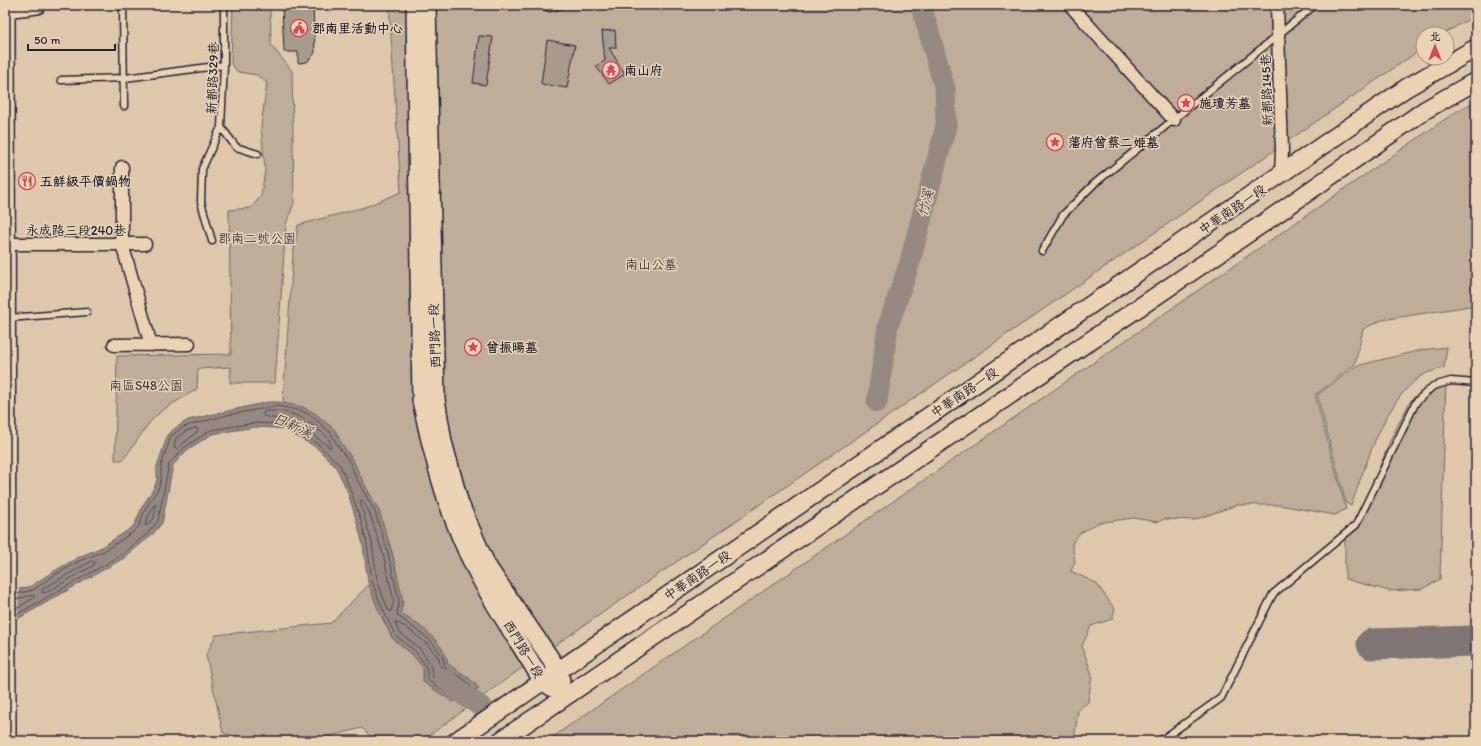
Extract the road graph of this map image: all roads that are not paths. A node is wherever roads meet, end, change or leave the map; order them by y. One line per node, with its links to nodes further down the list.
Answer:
1 (37, 5): 11 (street)
2 (123, 5): 16 (lane)
3 (224, 5): 14 (lane, 新都路329巷)
4 (415, 5): 43 (street, 西門路一段)
5 (427, 5): 42 (street, 西門路一段)
6 (541, 5): 7 (lane)
7 (559, 5)
8 (1070, 5): 20 (street)
9 (1278, 5): 12 (street, 新都路145巷)
10 (1315, 5): 12 (lane)
11 (6, 8): 15 (street)
12 (1278, 35): 20 (lane); 25 (street, 新都路145巷)
13 (1476, 48): 25 (street, 中華南路一段)
14 (224, 65): 16 (lane); 21 (lane, 新都路329巷)
15 (6, 76): 23 (street)
16 (125, 78): 17 (lane); 19 (lane)
17 (61, 80)
18 (1476, 81): 44 (street, 中華南路一段)
19 (124, 106)
20 (1174, 120): 30 (lane)
21 (221, 127): 22 (lane, 新都路329巷); 26 (lane)
22 (258, 154)
23 (6, 162): 29 (street)
24 (122, 167): 27 (street)
25 (1281, 175): 42 (street, 中華南路一段)
26 (212, 241)
27 (122, 244): 28 (street, 永成路三段240巷); 29 (street, 永成路三段240巷); 35 (street)
28 (145, 244)
29 (6, 251): 32 (street)
30 (1042, 251)
31 (87, 312): 32 (lane)
32 (6, 328): 37 (street)
33 (189, 344): 35 (street)
34 (114, 345): 35 (street)
35 (151, 345)
36 (1476, 384): 48 (lane)
37 (6, 405): 38 (street)
38 (6, 493): 39 (street)
39 (5, 554): 40 (street)
40 (6, 590): 41 (street)
41 (6, 653): 45 (street)
42 (559, 671): 43 (street, 中華南路一段); 44 (street, 西門路一段)
43 (543, 682): 44 (street, 西門路一段); 46 (street, 中華南路一段)
44 (564, 697): 47 (street, 中華南路一段)
45 (6, 738)
46 (456, 741)
47 (500, 741)
48 (1160, 741)

